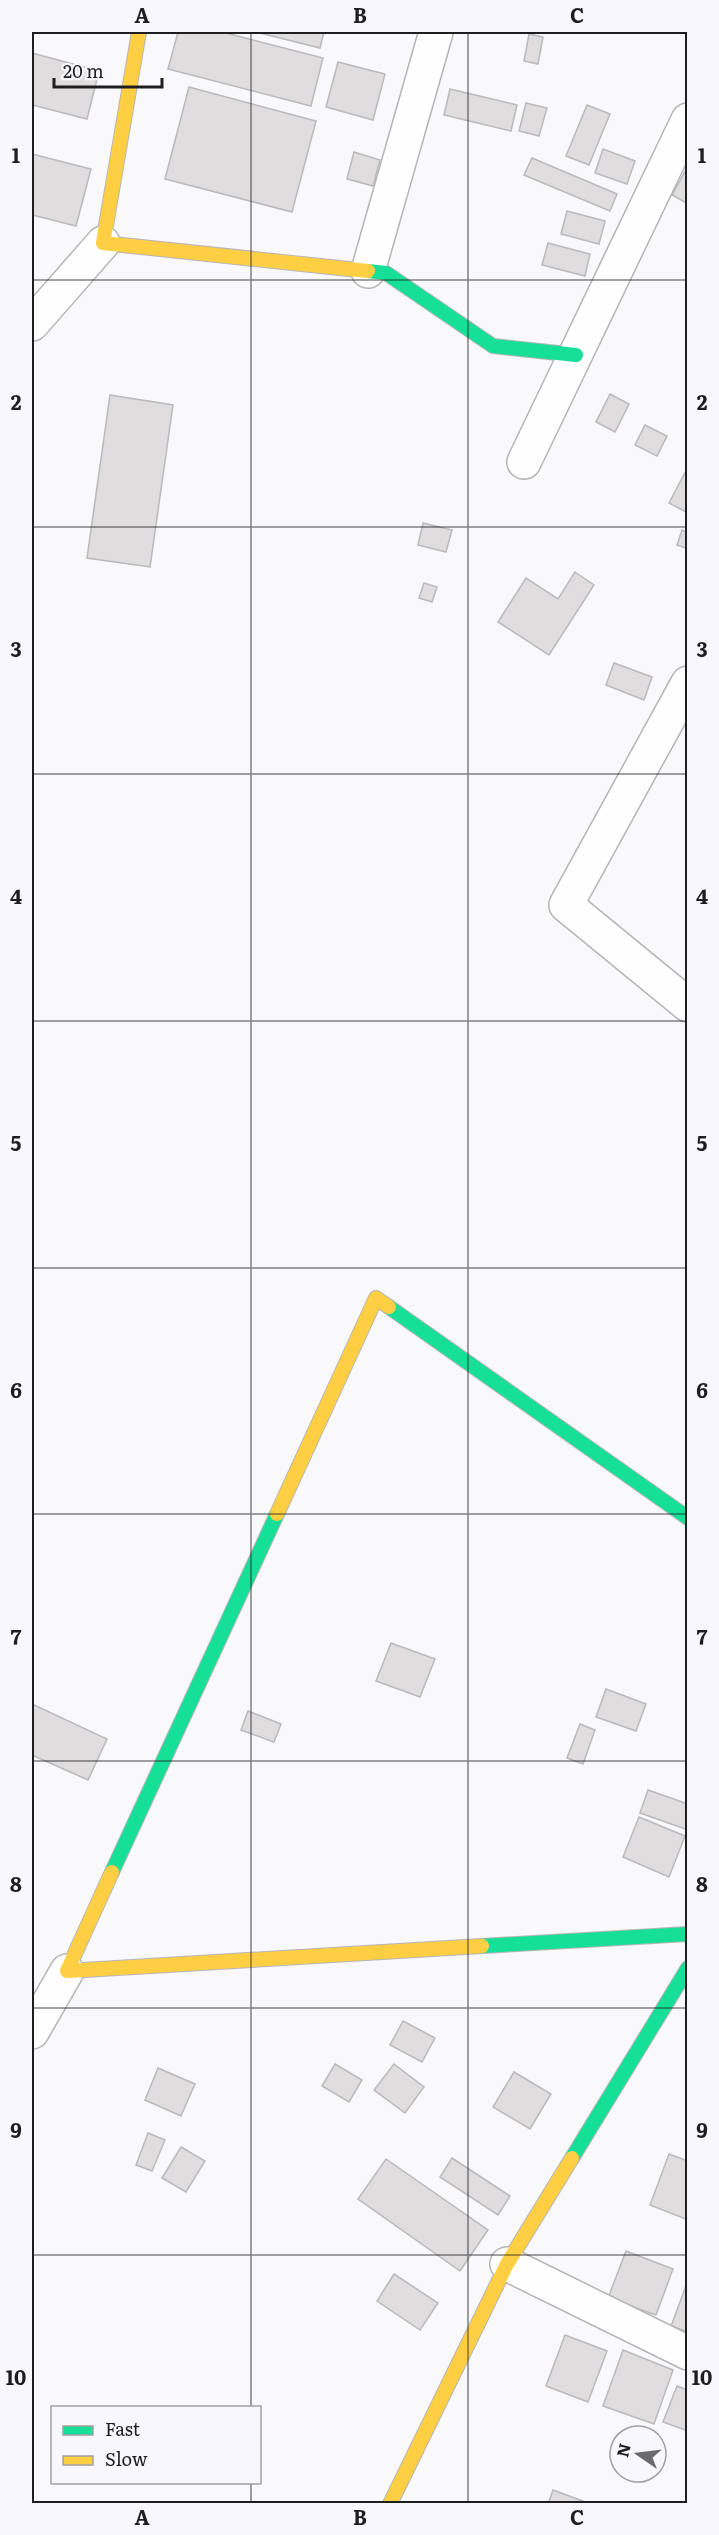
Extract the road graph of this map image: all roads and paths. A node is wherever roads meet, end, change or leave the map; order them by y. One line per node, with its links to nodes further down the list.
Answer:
1 (139, 32): 4 (street)
2 (436, 32): 5 (street)
3 (687, 120): 7 (street)
4 (103, 243): 5 (street); 6 (street)
5 (368, 271): 7 (street)
6 (32, 324)
7 (576, 355): 8 (street)
8 (524, 462)
9 (687, 683): 10 (street)
10 (687, 1005)
11 (687, 1518): 14 (street)
12 (687, 1934): 14 (street)
13 (687, 1968): 16 (street)
14 (67, 1971): 15 (street)
15 (32, 2032)
16 (507, 2264): 17 (street); 18 (street)
17 (687, 2353)
18 (390, 2504)

